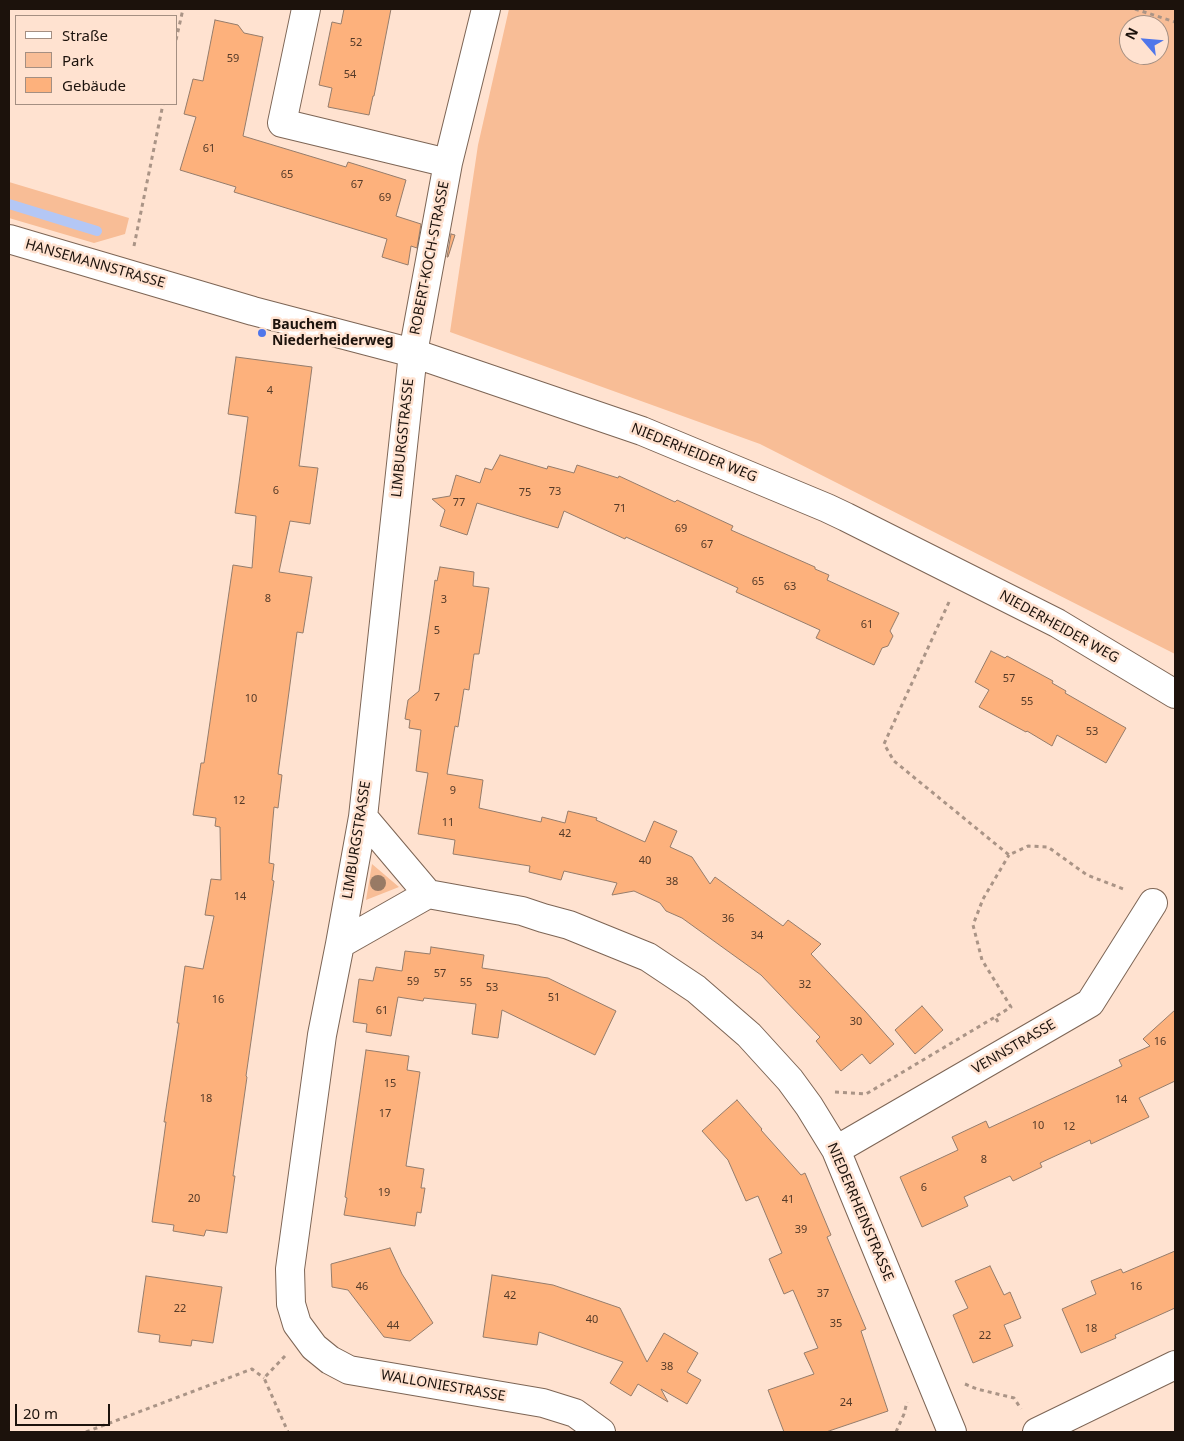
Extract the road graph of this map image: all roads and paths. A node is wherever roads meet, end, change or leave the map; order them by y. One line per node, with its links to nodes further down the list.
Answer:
1 (183, 9): 6 (path)
2 (306, 9): 8 (street, ROBERT-KOCH-STRASSE)
3 (486, 9): 8 (street, ROBERT-KOCH-STRASSE)
4 (1135, 9): 5 (path)
5 (1175, 22)
6 (178, 31)
7 (163, 105): 10 (path)
8 (448, 163): 12 (street, ROBERT-KOCH-STRASSE)
9 (9, 239): 10 (street, HANSEMANNSTRASSE)
10 (128, 274): 11 (street, HANSEMANNSTRASSE)
11 (181, 289): 12 (street, NIEDERHEIDER WEG)
12 (413, 353): 13 (street, NIEDERHEIDER WEG); 15 (street, LIMBURGSTRASSE)
13 (962, 574): 14 (street, NIEDERHEIDER WEG); 16 (path)
14 (1175, 694)
15 (363, 817): 17 (street); 19 (street, LIMBURGSTRASSE)
16 (1009, 855): 18 (path); 20 (path)
17 (428, 894): 19 (street); 22 (street, NIEDERRHEINSTRASSE)
18 (1153, 903): 21 (street, VENNSTRASSE)
19 (340, 944): 24 (street, LIMBURGSTRASSE)
20 (995, 1017): 21 (path); 22 (path)
21 (1015, 1048): 23 (street, VENNSTRASSE)
22 (809, 1106): 23 (street, NIEDERRHEINSTRASSE)
23 (836, 1150): 30 (street, NIEDERRHEINSTRASSE)
24 (301, 1329): 26 (path); 29 (street, WALLONIESTRASSE)
25 (1175, 1365): 31 (street)
26 (264, 1378): 27 (path); 28 (path)
27 (86, 1432)
28 (288, 1432)
29 (600, 1432)
30 (952, 1432)
31 (1037, 1432)

